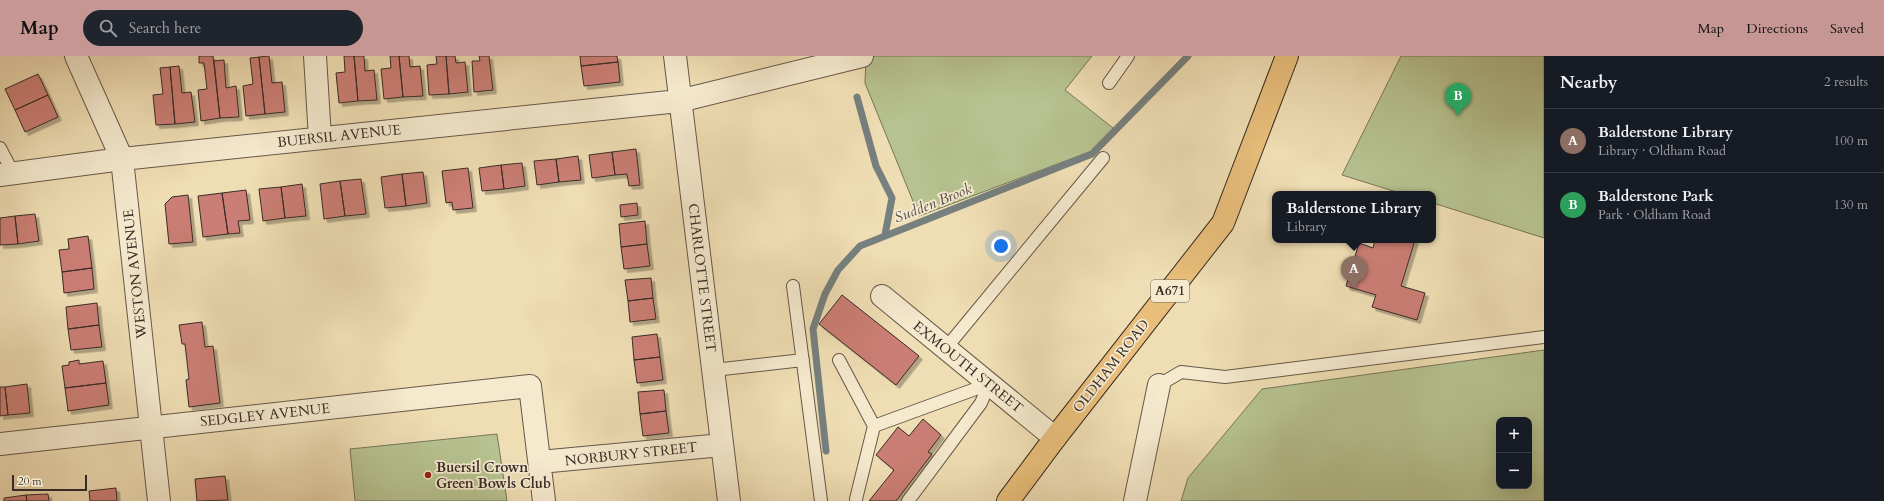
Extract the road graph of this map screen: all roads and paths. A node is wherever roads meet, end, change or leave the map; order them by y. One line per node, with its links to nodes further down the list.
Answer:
1 (76, 56): 12 (street, WESTON AVENUE)
2 (315, 56): 9 (street)
3 (675, 56): 8 (street, CHARLOTTE STREET)
4 (862, 56): 8 (street, BUERSIL AVENUE)
5 (1128, 56): 7 (lane)
6 (1288, 56): 25 (main road, OLDHAM ROAD / A671)
7 (1109, 83)
8 (679, 101): 9 (street, BUERSIL AVENUE); 20 (street, CHARLOTTE STREET)
9 (320, 138): 12 (street, BUERSIL AVENUE)
10 (0, 148): 13 (lane)
11 (1103, 158): 17 (lane)
12 (122, 159): 13 (street, BUERSIL AVENUE); 24 (street, WESTON AVENUE)
13 (7, 174)
14 (793, 286): 18 (lane)
15 (882, 296): 17 (street, EXMOUTH STREET)
16 (1544, 337): 22 (lane)
17 (946, 348): 21 (street, EXMOUTH STREET)
18 (803, 360): 20 (lane); 33 (lane)
19 (839, 360): 23 (lane)
20 (714, 370): 27 (street, CHARLOTTE STREET)
21 (989, 384): 23 (lane); 25 (street, EXMOUTH STREET); 34 (lane)
22 (1159, 385): 36 (street)
23 (874, 426): 29 (lane)
24 (151, 427): 26 (street, SEDGLEY AVENUE); 28 (street, SEDGLEY AVENUE); 30 (street, WESTON AVENUE)
25 (1054, 438): 35 (main road, OLDHAM ROAD / A671)
26 (0, 444)
27 (722, 445): 28 (street, NORBURY STREET); 32 (street, CHARLOTTE STREET)
28 (540, 462): 31 (street)
29 (856, 499)
30 (159, 501)
31 (544, 501)
32 (729, 501)
33 (821, 501)
34 (908, 501)
35 (1008, 501)
36 (1134, 501)

